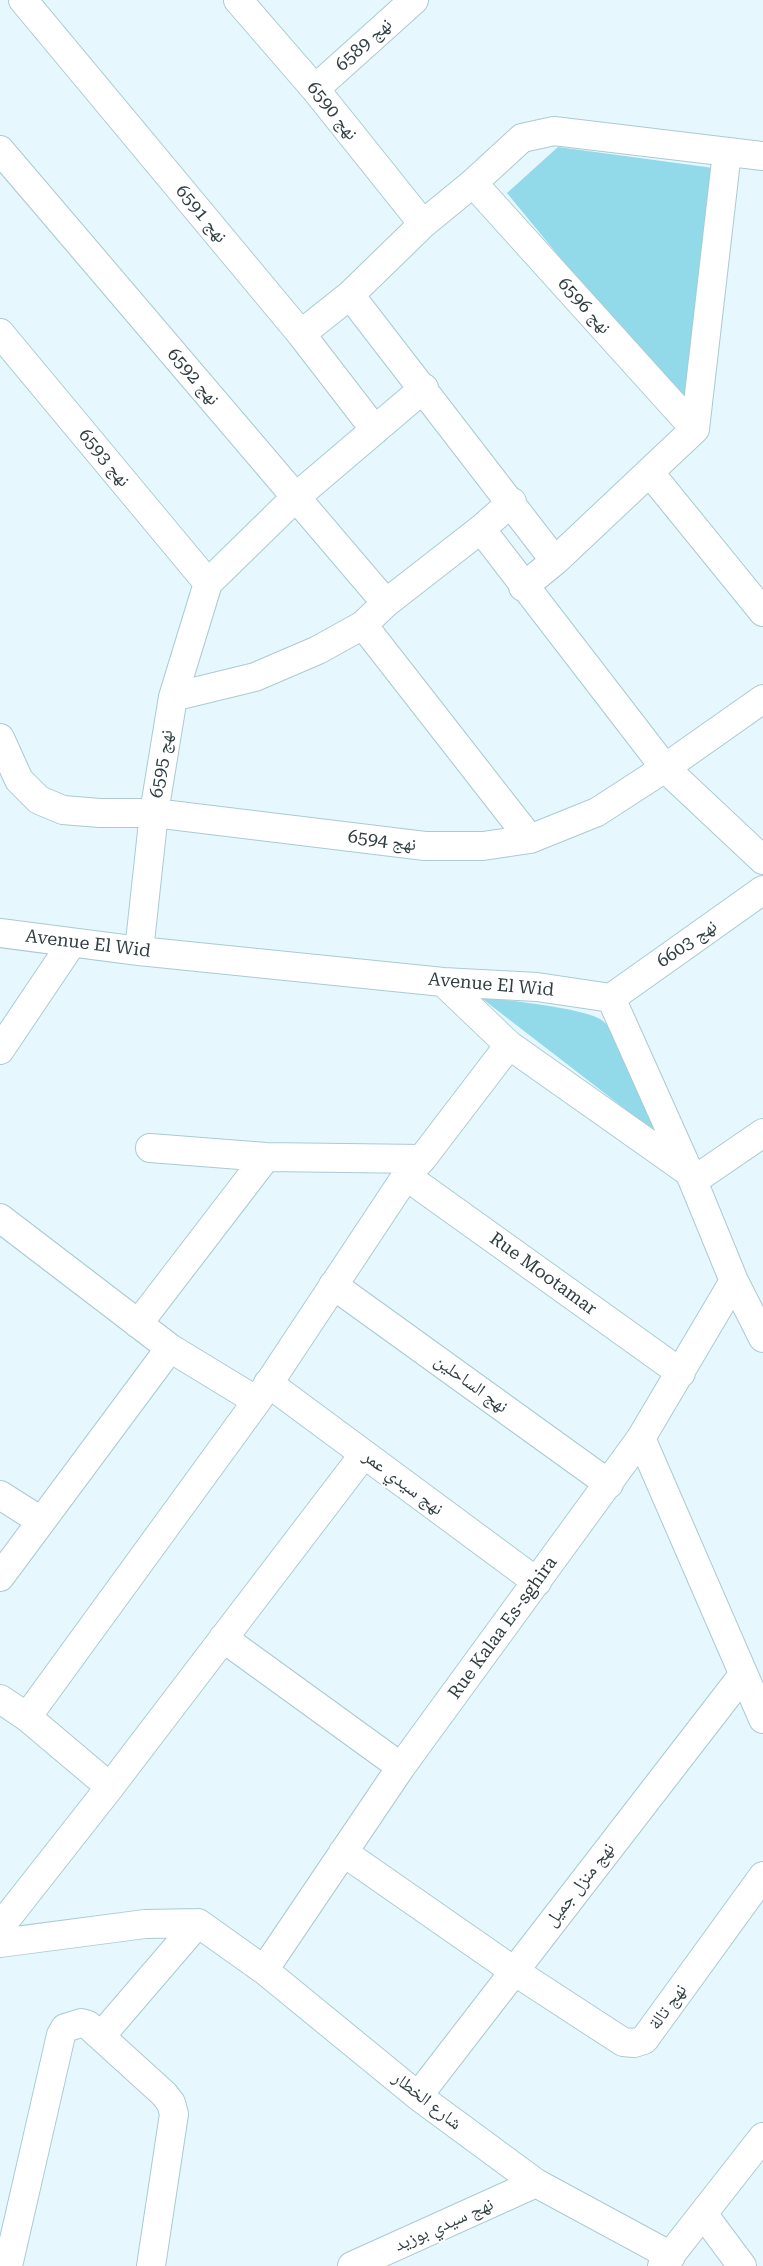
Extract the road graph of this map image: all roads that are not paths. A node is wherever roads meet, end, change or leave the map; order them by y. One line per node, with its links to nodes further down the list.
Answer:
1 (24, 0): 12 (street, نهج 6591)
2 (238, 0): 4 (street, نهج 6590)
3 (414, 0): 4 (street, نهج 6589)
4 (315, 89): 9 (street, نهج 6590)
5 (0, 150): 17 (street, نهج 6592)
6 (727, 152): 7 (street); 8 (street); 15 (street)
7 (763, 156)
8 (473, 183): 9 (street); 15 (street, نهج 6596)
9 (423, 224): 10 (street)
10 (350, 295): 12 (street); 13 (street)
11 (0, 333): 21 (street, نهج 6593)
12 (300, 334): 14 (street, نهج 6591)
13 (424, 388): 14 (street); 18 (street)
14 (375, 430): 17 (street)
15 (695, 430): 16 (street)
16 (650, 474): 20 (street); 24 (street)
17 (296, 497): 21 (street); 23 (street, نهج 6592)
18 (512, 502): 19 (street); 20 (street)
19 (481, 529): 22 (street); 23 (street)
20 (555, 561): 22 (street)
21 (208, 583): 26 (street, نهج 6595)
22 (523, 587): 29 (street)
23 (386, 603): 25 (street)
24 (763, 612)
25 (363, 625): 26 (street); 31 (street)
26 (172, 697): 30 (street, نهج 6595)
27 (763, 699): 29 (street, نهج 6594)
28 (0, 738): 30 (street, نهج 6594)
29 (665, 768): 31 (street, نهج 6594); 32 (street)
30 (154, 813): 31 (street, نهج 6594); 36 (street, نهج 6595)
31 (530, 839)
32 (763, 860)
33 (763, 890): 38 (street, نهج 6603)
34 (0, 933): 35 (street, Avenue El Wid)
35 (72, 942): 36 (street, Avenue El Wid); 40 (street)
36 (139, 951): 37 (street, Avenue El Wid)
37 (442, 982): 38 (street, Avenue El Wid); 39 (street)
38 (610, 998): 45 (street)
39 (509, 1045): 44 (street); 45 (street)
40 (0, 1050)
41 (763, 1133): 45 (street)
42 (150, 1148): 43 (street)
43 (266, 1157): 44 (street); 49 (street)
44 (414, 1167): 48 (street); 52 (street, Rue Mootamar)
45 (690, 1176): 47 (street)
46 (0, 1218): 49 (street, نهج سيدي عمر)
47 (734, 1280): 50 (street); 52 (street, Rue Kalaa Es-sghira)
48 (334, 1285): 53 (street); 56 (street, نهج الساحلين)
49 (138, 1324): 51 (street, نهج سيدي عمر)
50 (763, 1338)
51 (170, 1348): 53 (street, نهج سيدي عمر); 58 (street)
52 (681, 1373): 54 (street, Rue Kalaa Es-sghira)
53 (263, 1392): 55 (street, نهج سيدي عمر); 64 (street)
54 (641, 1438): 56 (street, Rue Kalaa Es-sghira); 62 (street)
55 (364, 1454): 60 (street, نهج سيدي عمر); 61 (street)
56 (609, 1484): 60 (street, Rue Kalaa Es-sghira)
57 (0, 1495): 58 (street)
58 (41, 1521): 59 (street)
59 (0, 1577)
60 (537, 1582): 66 (street, Rue Kalaa Es-sghira)
61 (223, 1638): 66 (street); 67 (street)
62 (743, 1675): 65 (street); 74 (street, نهج منزل جميل)
63 (0, 1699): 64 (street)
64 (27, 1718): 67 (street)
65 (763, 1719)
66 (401, 1767): 68 (street, Rue Kalaa Es-sghira)
67 (110, 1787): 71 (street)
68 (343, 1852): 73 (street, Rue Kalaa Es-sghira); 74 (street, نهج تالة)
69 (763, 1876): 74 (street, نهج تالة)
70 (198, 1923): 72 (street); 73 (street, شارع الخطار); 75 (street)
71 (0, 1927)
72 (0, 1943)
73 (264, 1970): 76 (street, شارع الخطار)
74 (514, 1971): 76 (street, نهج منزل جميل)
75 (101, 2036): 81 (street); 82 (street)
76 (418, 2096): 78 (street, شارع الخطار)
77 (763, 2137): 79 (street)
78 (536, 2183): 80 (street, شارع الخطار); 83 (street, نهج سيدي بوزيد)
79 (704, 2215): 80 (street); 84 (street)
80 (666, 2261)
81 (8, 2266)
82 (151, 2266)
83 (352, 2266)
84 (742, 2266)

